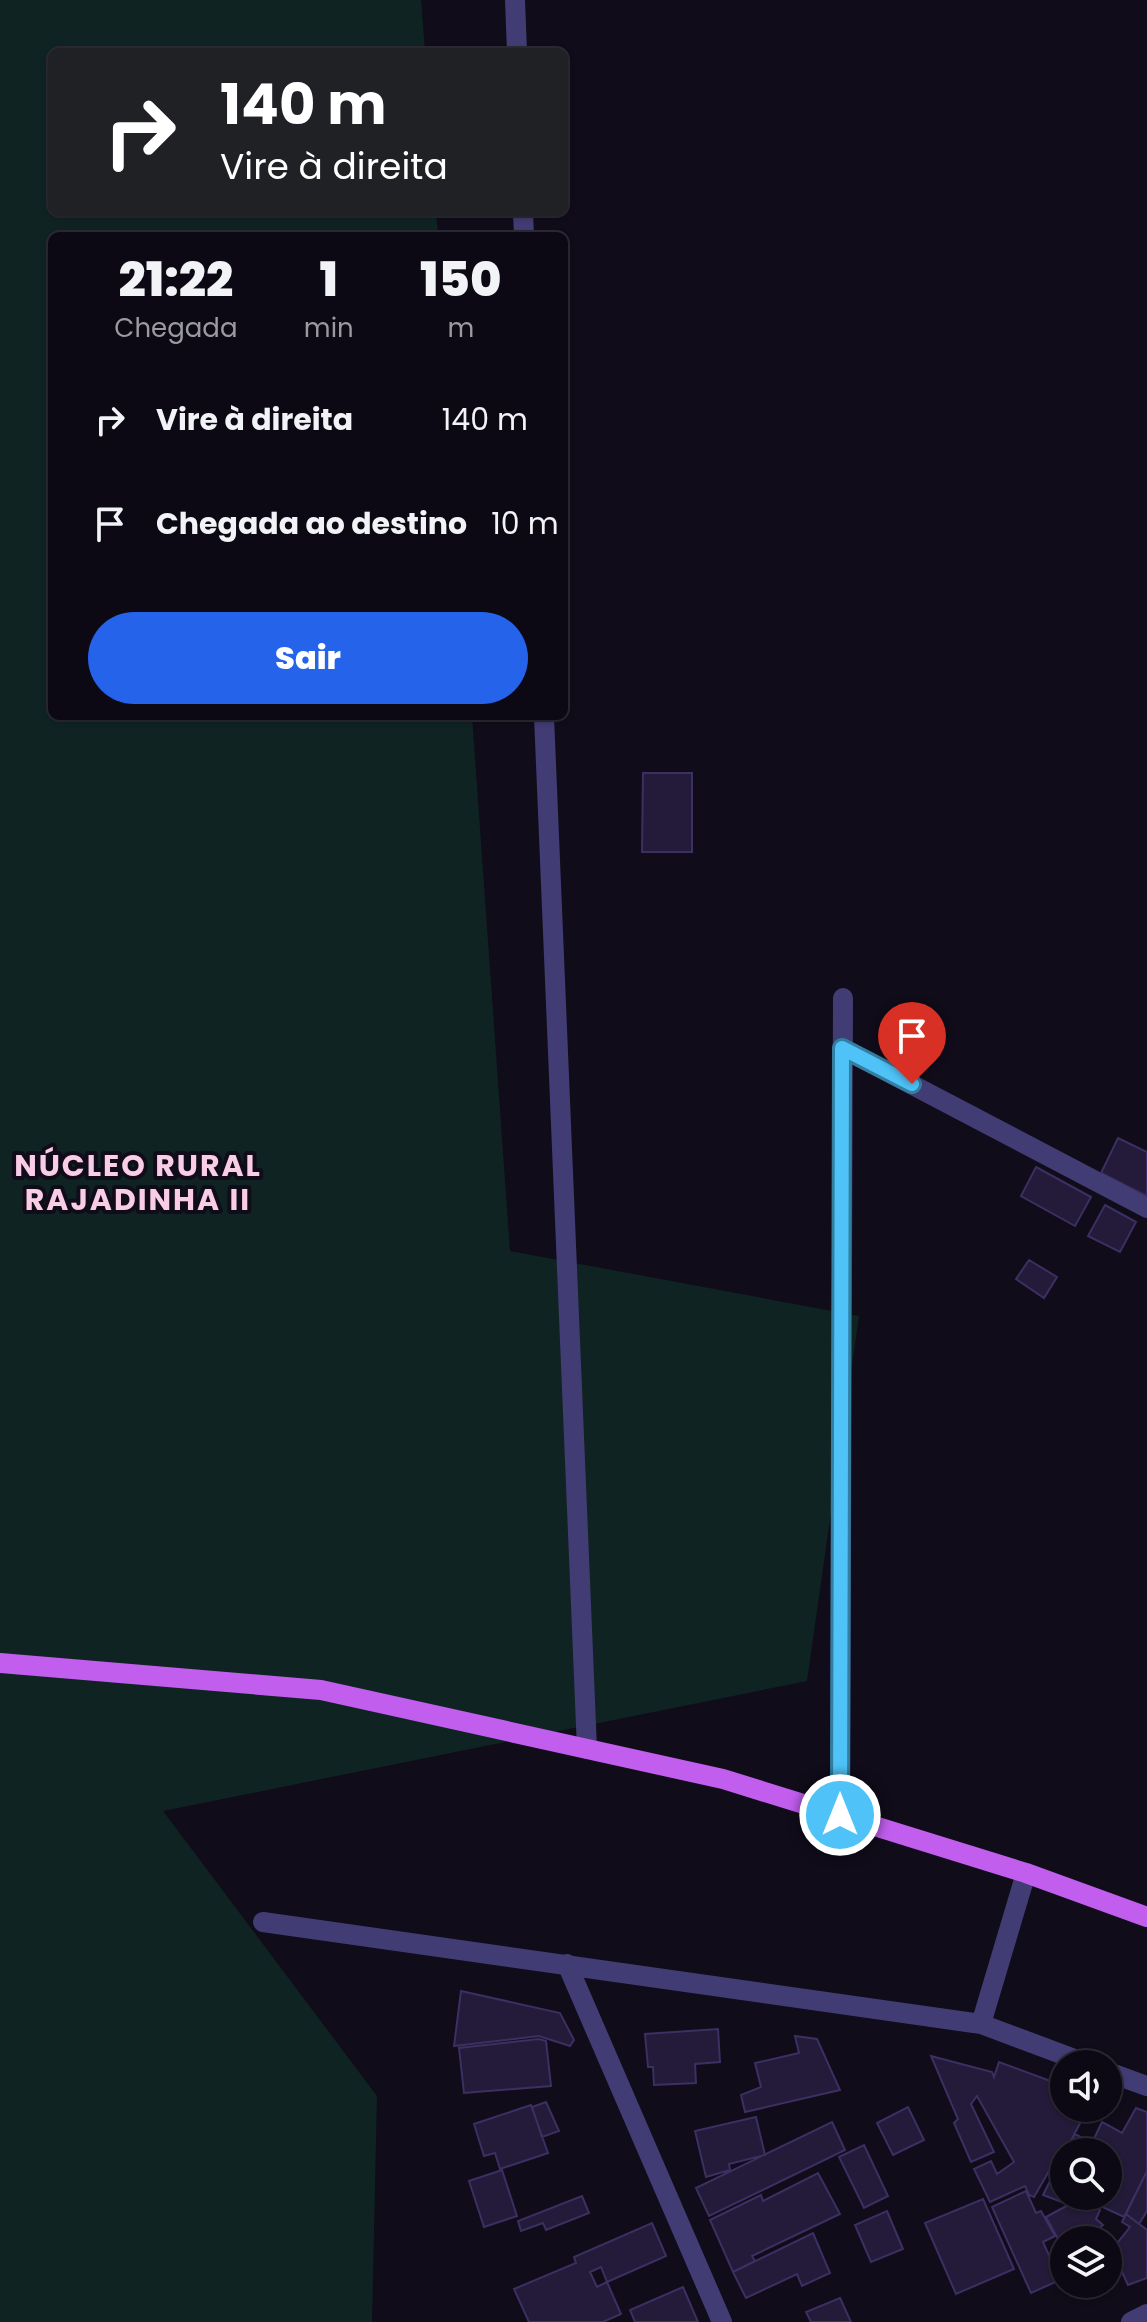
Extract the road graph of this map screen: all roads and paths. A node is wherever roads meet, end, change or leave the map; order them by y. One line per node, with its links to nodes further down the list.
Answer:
1 (515, 0): 2 (street)
2 (517, 48)
3 (544, 720): 8 (street)
4 (843, 998): 5 (street)
5 (842, 1048): 6 (street); 9 (street)
6 (1147, 1208)
7 (0, 1663): 8 (main road)
8 (587, 1749): 9 (main road)
9 (840, 1815): 10 (main road)
10 (1026, 1873): 11 (main road); 14 (street)
11 (1147, 1917)
12 (263, 1922): 13 (street)
13 (567, 1964): 14 (street); 19 (street)
14 (981, 2024): 15 (street)
15 (1051, 2050)
16 (1122, 2077): 17 (street)
17 (1147, 2086)
18 (1147, 2314): 20 (street)
19 (722, 2322)
20 (1131, 2322)

